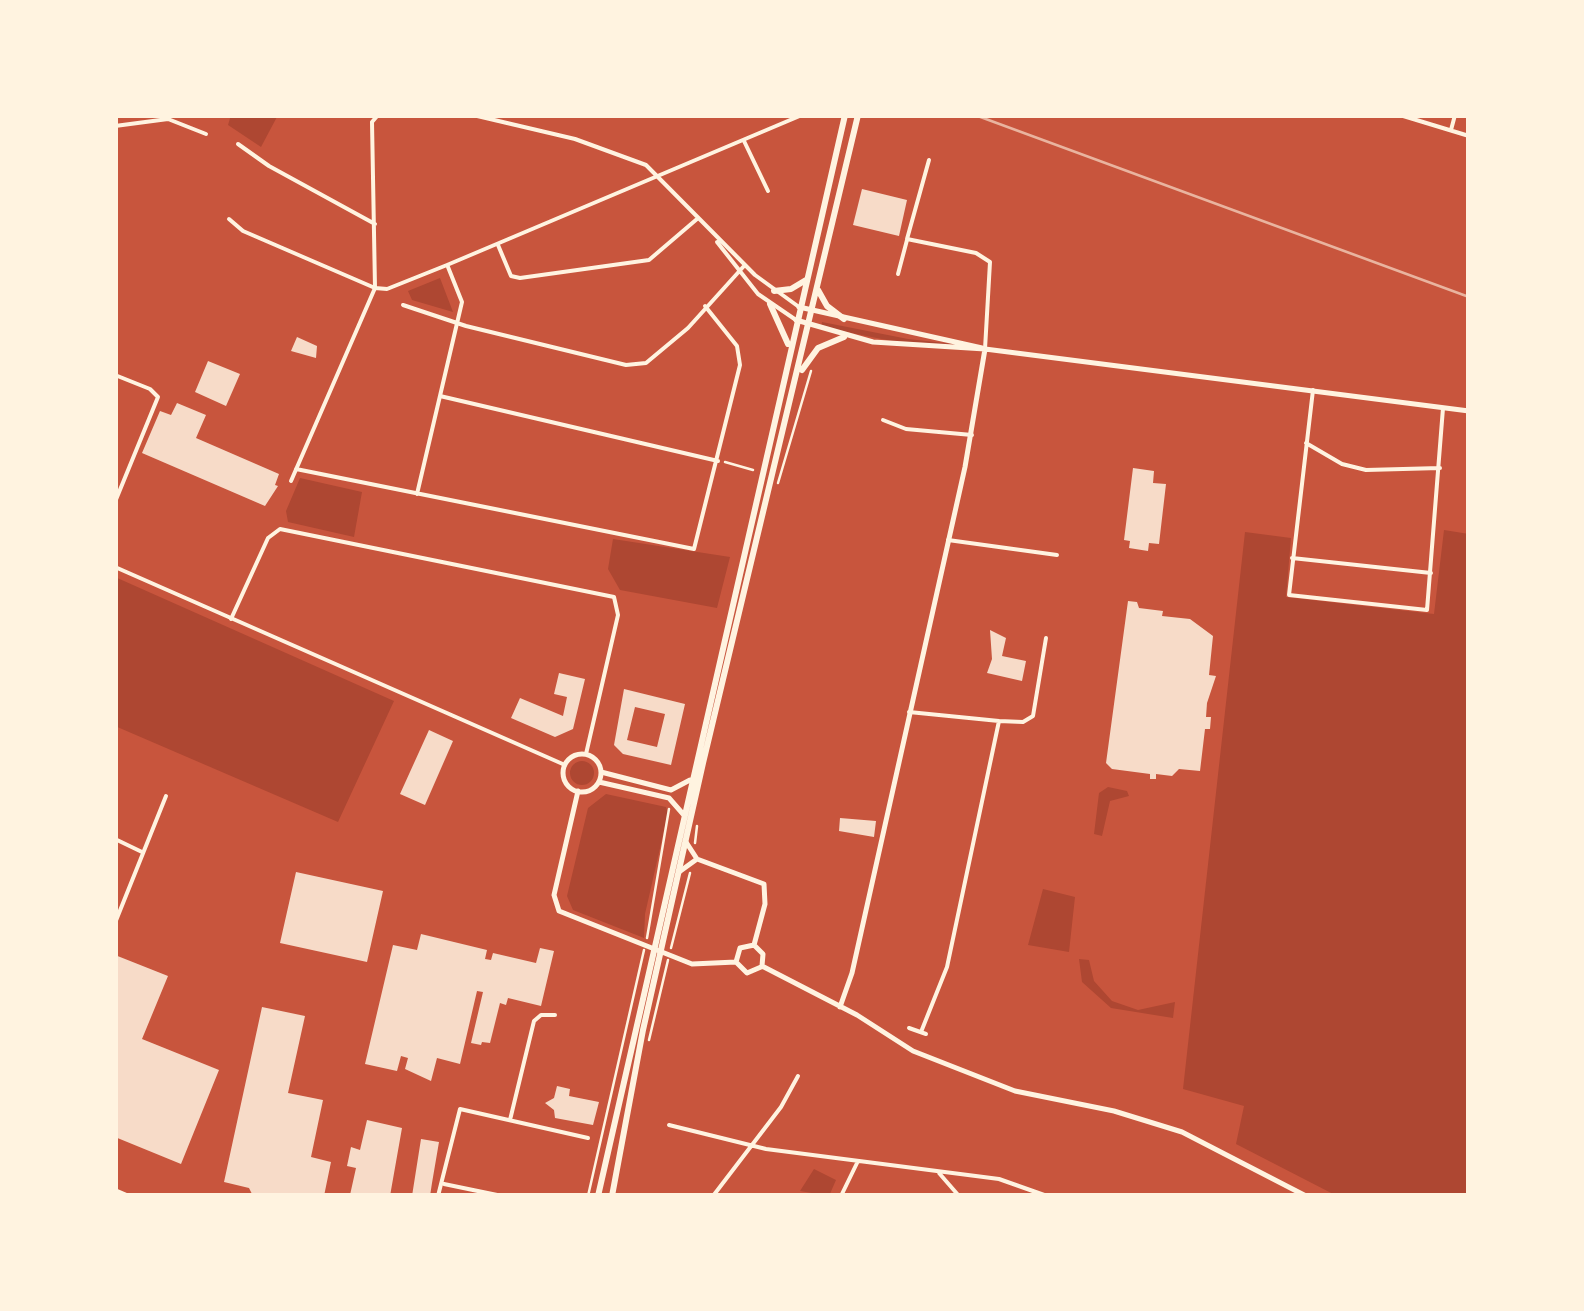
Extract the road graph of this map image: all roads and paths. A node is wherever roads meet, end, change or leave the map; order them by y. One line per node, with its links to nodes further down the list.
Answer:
1 (370, 115): 10 (street)
2 (378, 115): 10 (street)
3 (473, 115): 9 (street)
4 (802, 115): 15 (street)
5 (845, 115): 30 (main road)
6 (858, 115): 32 (main road)
7 (1400, 115): 12 (street)
8 (1455, 115): 12 (street)
9 (482, 116): 18 (street)
10 (372, 122): 22 (street)
11 (115, 126): 13 (street)
12 (1450, 131): 14 (street)
13 (206, 134)
14 (1469, 136)
15 (744, 140): 18 (street); 19 (street)
16 (238, 144): 22 (street)
17 (929, 160): 24 (street)
18 (660, 176): 21 (street); 25 (street)
19 (768, 191)
20 (229, 219): 31 (street)
21 (697, 219): 23 (street); 25 (street)
22 (376, 224): 31 (street)
23 (714, 238): 27 (street); 28 (street)
24 (907, 239): 29 (street); 45 (street)
25 (498, 244): 26 (street)
26 (447, 265): 31 (street); 41 (street)
27 (744, 265): 28 (street); 33 (street)
28 (738, 272): 34 (street); 36 (street)
29 (898, 274)
30 (806, 279): 33 (main road); 37 (main road)
31 (375, 288): 58 (street)
32 (818, 289): 38 (main road); 39 (main road)
33 (774, 291): 37 (street)
34 (770, 304): 40 (street); 44 (main road)
35 (403, 305): 41 (street)
36 (704, 306): 41 (street); 56 (street)
37 (799, 307): 38 (street); 40 (main road)
38 (812, 312): 39 (street); 42 (main road)
39 (844, 319): 45 (street)
40 (796, 320): 42 (street); 44 (main road)
41 (458, 321): 50 (street)
42 (808, 326): 43 (street); 48 (main road)
43 (844, 337): 45 (street); 48 (main road)
44 (789, 349): 76 (main road)
45 (984, 349): 49 (street); 54 (street)
46 (812, 364): 62 (path)
47 (115, 375): 63 (street)
48 (798, 376): 84 (main road)
49 (1313, 390): 51 (street); 55 (street)
50 (440, 396): 56 (street); 61 (street)
51 (1443, 408): 52 (street); 57 (street)
52 (1469, 411)
53 (883, 420): 54 (street)
54 (972, 435): 64 (street)
55 (1306, 443): 57 (street); 66 (street)
56 (718, 461): 59 (path); 61 (street)
57 (1441, 468): 68 (street)
58 (296, 469): 60 (street); 61 (street)
59 (752, 470)
60 (291, 481)
61 (418, 494)
62 (775, 496)
63 (115, 502)
64 (948, 540): 65 (street); 71 (street)
65 (1057, 555)
66 (1292, 558): 68 (street); 68 (street)
67 (115, 567): 69 (street)
68 (1431, 573)
69 (231, 620): 73 (street); 74 (street)
70 (1046, 638): 72 (street)
71 (909, 712): 72 (street); 92 (street)
72 (999, 720): 94 (street)
73 (586, 754): 74 (street); 75 (street)
74 (565, 765): 78 (street)
75 (601, 772): 76 (street); 77 (street)
76 (690, 780): 82 (main road)
77 (598, 782): 78 (street); 80 (street)
78 (578, 791): 90 (street)
79 (166, 796): 85 (street)
80 (669, 798): 82 (street); 108 (path)
81 (700, 811): 86 (path)
82 (683, 814): 109 (main road)
83 (115, 839): 85 (street)
84 (686, 842): 86 (street); 87 (main road)
85 (144, 852): 88 (street)
86 (696, 859): 87 (street); 89 (street); 95 (path)
87 (679, 872): 110 (main road)
88 (115, 922)
89 (754, 946): 90 (street); 91 (street)
90 (736, 962): 91 (street)
91 (762, 966): 92 (street)
92 (840, 1007): 115 (street)
93 (555, 1015): 97 (street)
94 (909, 1028)
95 (649, 1040)
96 (798, 1076): 100 (street)
97 (510, 1120): 99 (street); 103 (street)
98 (669, 1125): 100 (street)
99 (588, 1138)
100 (753, 1146): 101 (street); 111 (street)
101 (858, 1161): 102 (street); 112 (street)
102 (938, 1172): 113 (street); 114 (street)
103 (444, 1184): 106 (street); 107 (street)
104 (115, 1190): 105 (street)
105 (129, 1196)
106 (438, 1196)
107 (502, 1196)
108 (588, 1196)
109 (598, 1196)
110 (612, 1196)
111 (713, 1196)
112 (841, 1196)
113 (959, 1196)
114 (1047, 1196)
115 (1306, 1196)

